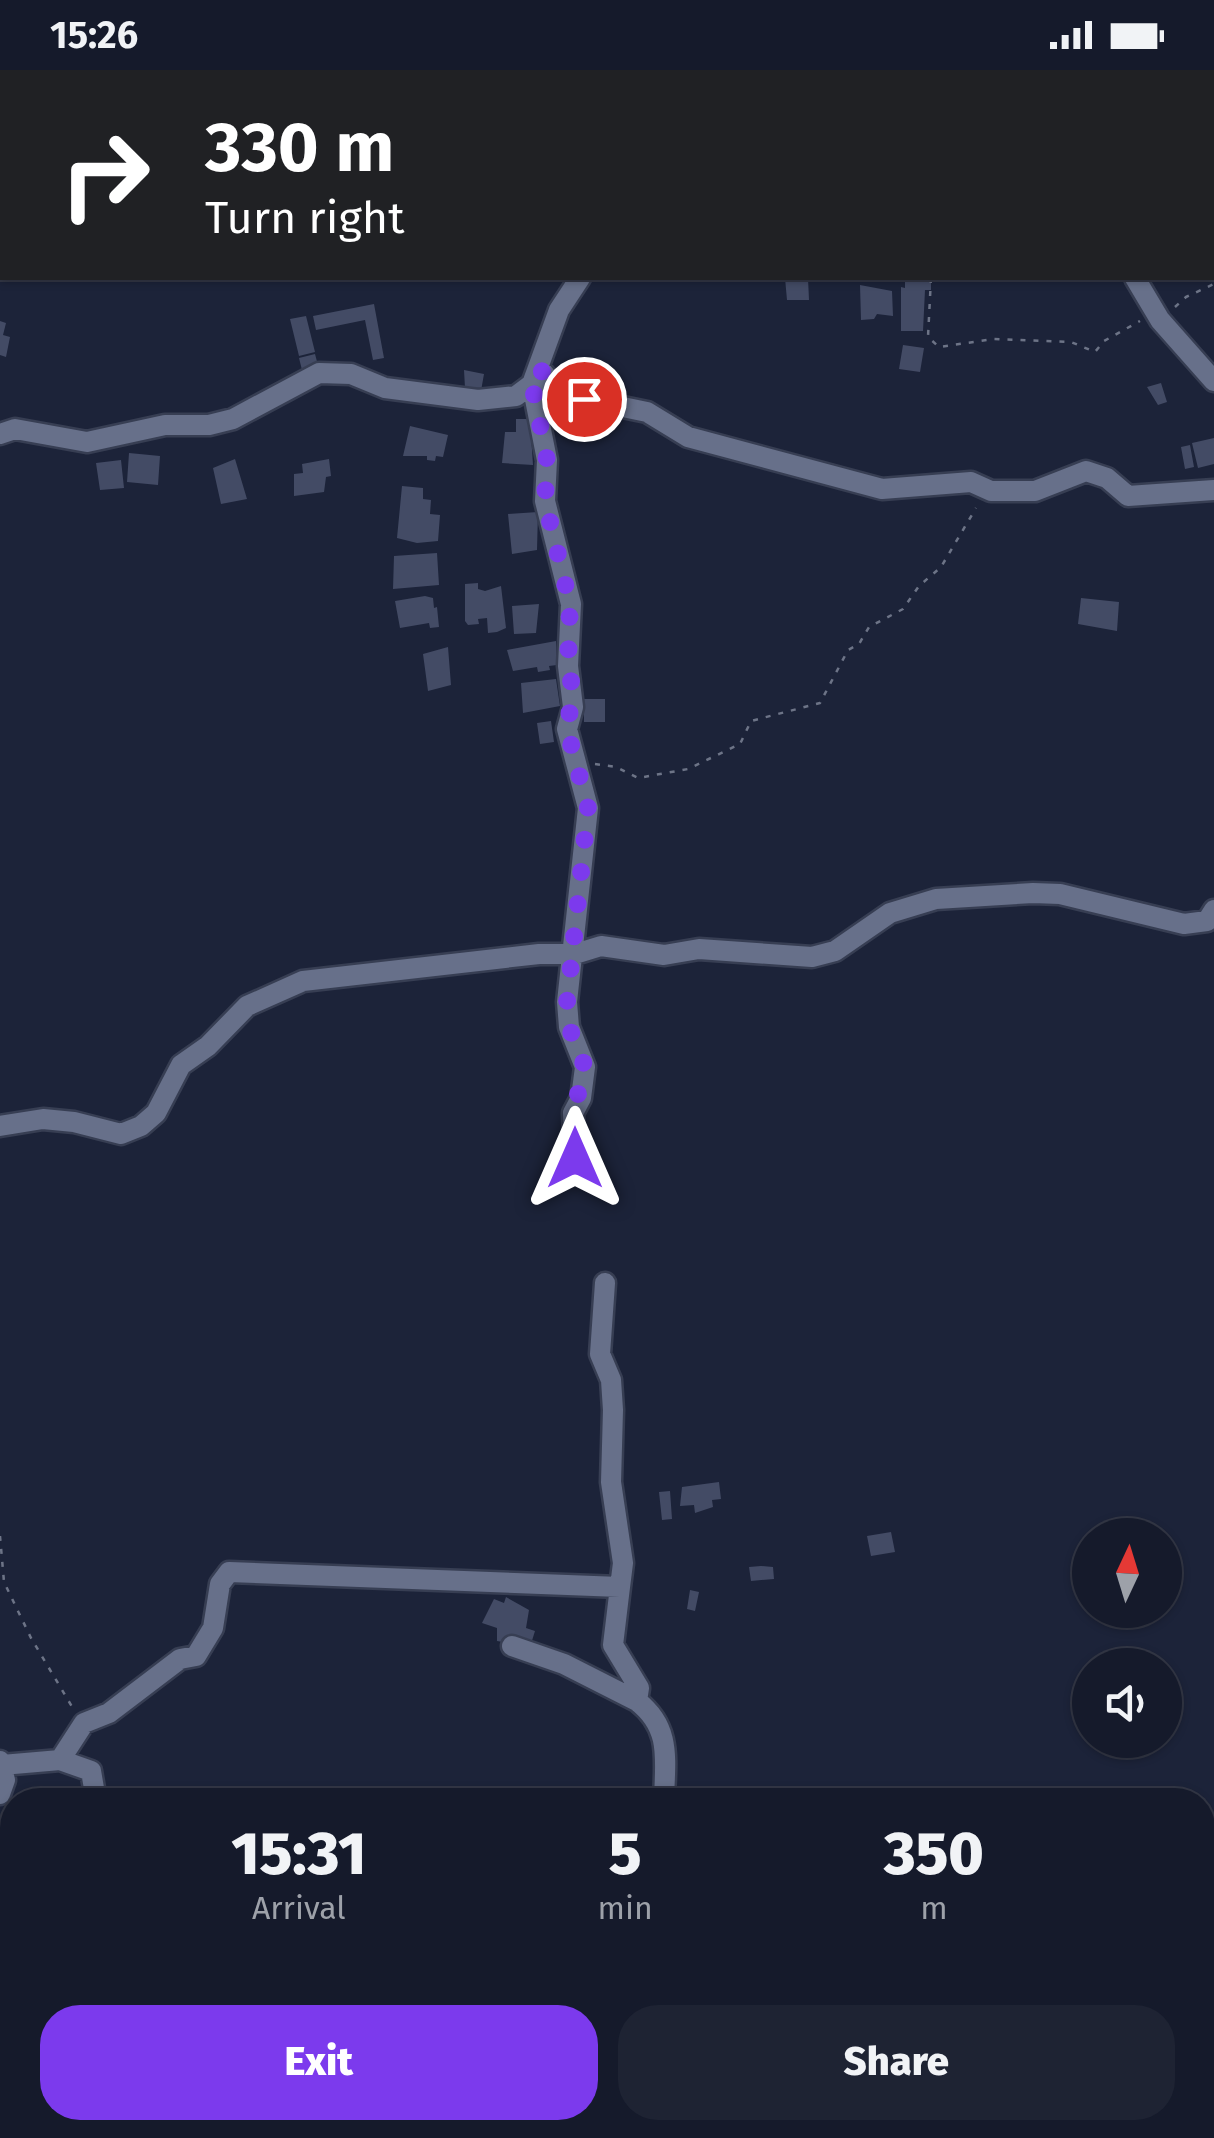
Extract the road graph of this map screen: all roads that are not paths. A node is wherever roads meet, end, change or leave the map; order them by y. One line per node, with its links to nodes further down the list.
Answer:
1 (579, 280): 3 (street)
2 (1136, 280): 4 (street)
3 (536, 376): 5 (street); 6 (street); 8 (street)
4 (1214, 380)
5 (0, 434)
6 (1214, 490)
7 (1214, 910): 8 (street)
8 (575, 954): 9 (street); 10 (street)
9 (0, 1126)
10 (575, 1158)
11 (604, 1283): 12 (street)
12 (620, 1587): 14 (street); 15 (street)
13 (512, 1646): 14 (street)
14 (637, 1701): 19 (street)
15 (60, 1760): 16 (street); 18 (street)
16 (1, 1763): 17 (street)
17 (2, 1788)
18 (94, 1788)
19 (664, 1788)

